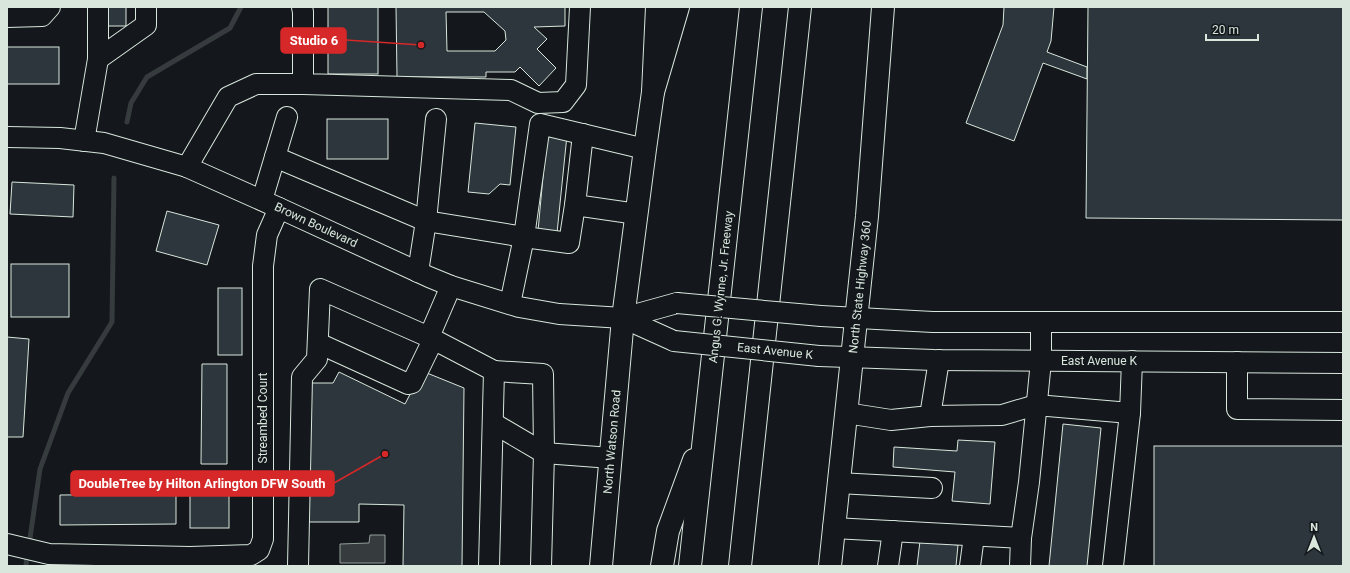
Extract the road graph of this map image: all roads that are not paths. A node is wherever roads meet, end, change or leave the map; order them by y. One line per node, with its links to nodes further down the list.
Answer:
1 (50, 7): 11 (street)
2 (98, 7): 12 (street)
3 (146, 7): 12 (street)
4 (302, 7): 13 (street)
5 (580, 7): 13 (street)
6 (657, 7): 14 (main road)
7 (678, 7): 14 (main road)
8 (751, 7): 50 (main road, Angus G. Wynne, Jr. Freeway)
9 (800, 7): 67 (main road)
10 (883, 7): 32 (main road, North State Highway 360)
11 (7, 17)
12 (98, 59): 19 (street)
13 (303, 84): 22 (street)
14 (653, 92): 20 (main road)
15 (287, 117): 21 (street, Streambed Court)
16 (436, 119): 26 (street)
17 (583, 134): 20 (street); 24 (street); 27 (street)
18 (7, 137): 19 (street, Brown Boulevard)
19 (84, 141): 22 (street, Brown Boulevard)
20 (645, 149): 25 (main road)
21 (275, 157): 23 (street, Streambed Court); 26 (street)
22 (187, 167): 23 (street, Brown Boulevard)
23 (270, 204): 28 (street, Brown Boulevard); 60 (street, Streambed Court)
24 (575, 205): 25 (street); 27 (street)
25 (637, 214): 31 (main road)
26 (426, 221): 27 (street); 28 (street)
27 (524, 237): 30 (street)
28 (418, 272): 29 (street, Brown Boulevard)
29 (451, 286): 30 (street, Brown Boulevard); 35 (street)
30 (510, 304): 31 (street, Brown Boulevard)
31 (623, 318): 32 (street, bridge); 37 (street, East Avenue K, bridge); 52 (main road, North Watson Road)
32 (856, 318): 33 (street); 37 (main road, North State Highway 360)
33 (1041, 322): 34 (street); 39 (street)
34 (1343, 322)
35 (431, 338): 36 (street); 36 (street); 43 (street)
36 (318, 343): 61 (street)
37 (852, 357): 38 (street, East Avenue K); 46 (main road, North State Highway 360)
38 (939, 360): 39 (street, East Avenue K); 48 (street)
39 (1041, 361): 40 (street, East Avenue K); 44 (street)
40 (1132, 361): 41 (street, East Avenue K); 47 (street)
41 (1237, 362): 42 (street, East Avenue K); 45 (street)
42 (1343, 363)
43 (494, 371): 49 (street); 51 (street)
44 (1036, 405): 47 (street); 48 (street); 58 (street)
45 (1343, 410)
46 (846, 413): 48 (street); 53 (main road, North State Highway 360)
47 (1130, 413): 72 (street)
48 (930, 416)
49 (493, 423): 51 (street); 62 (street)
50 (706, 427): 65 (main road); 66 (main road, Angus G. Wynne, Jr. Freeway)
51 (544, 453): 52 (street); 63 (street)
52 (611, 458): 64 (main road, North Watson Road)
53 (838, 483): 54 (street); 55 (main road, North State Highway 360)
54 (932, 488)
55 (833, 528): 56 (street); 68 (main road, North State Highway 360)
56 (893, 532): 57 (street); 69 (street)
57 (974, 536): 58 (street); 70 (street)
58 (1021, 538): 71 (street)
59 (8, 544): 60 (street, Streambed Court)
60 (190, 562)
61 (298, 566)
62 (490, 566)
63 (541, 566)
64 (601, 566)
65 (662, 566)
66 (690, 566)
67 (740, 566)
68 (830, 566)
69 (888, 566)
70 (970, 566)
71 (1020, 566)
72 (1113, 566)

